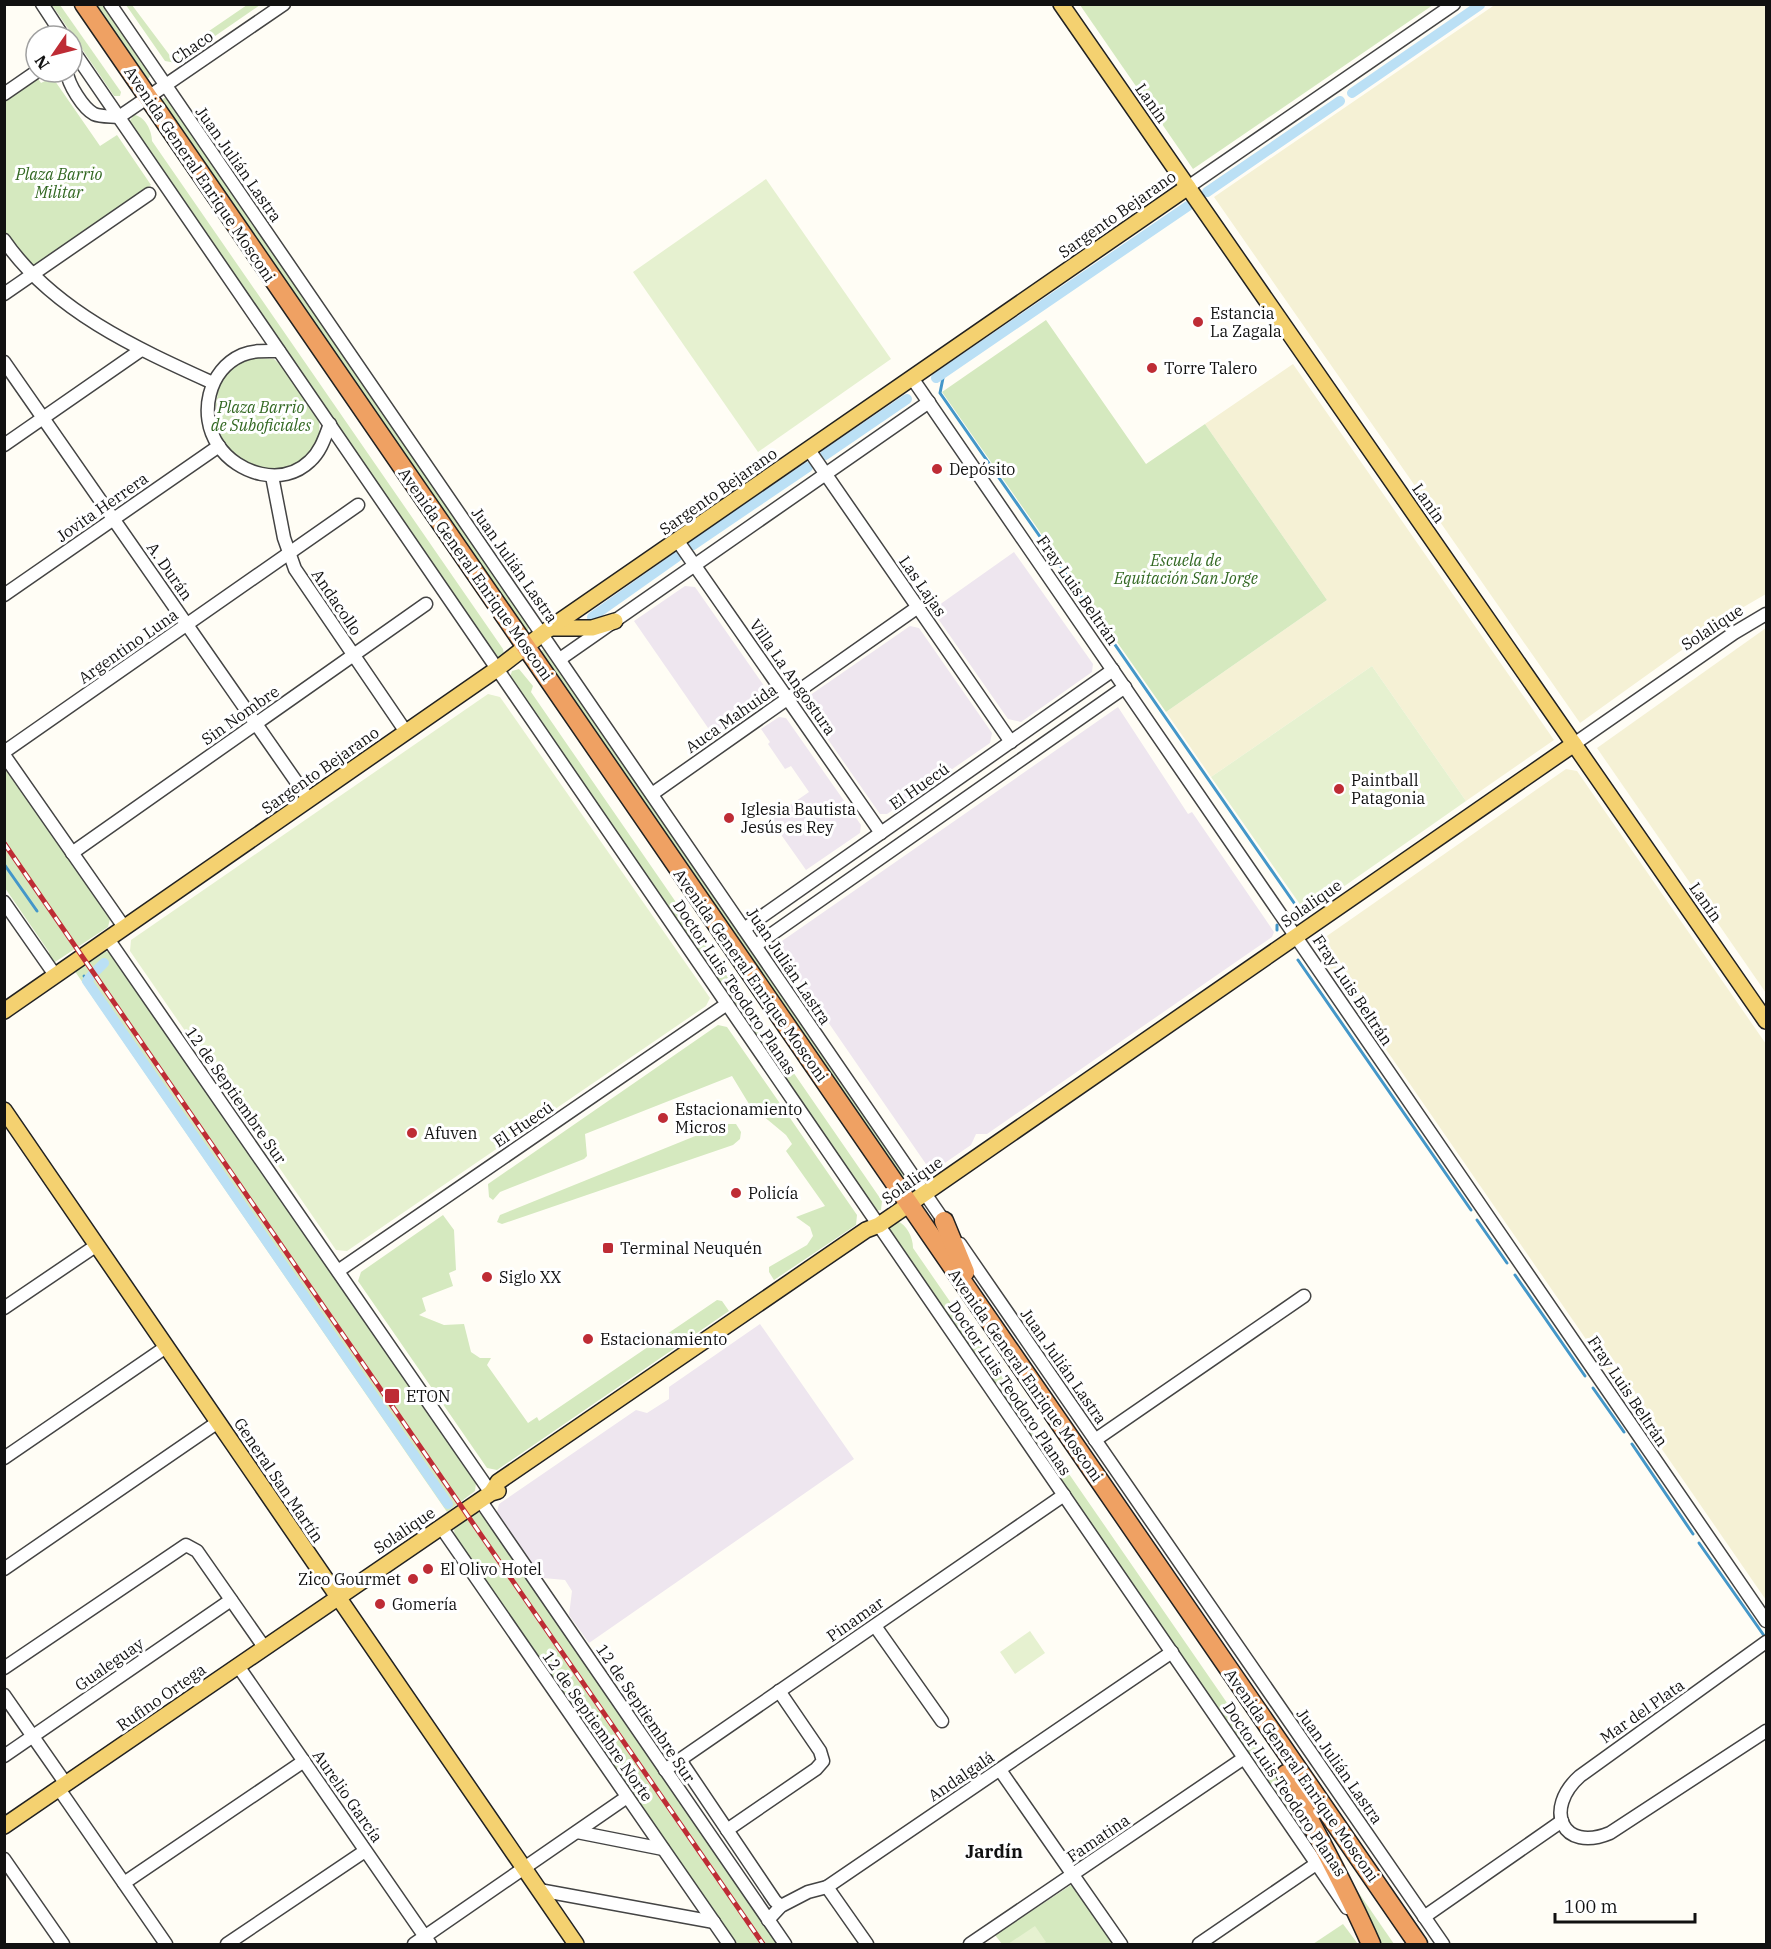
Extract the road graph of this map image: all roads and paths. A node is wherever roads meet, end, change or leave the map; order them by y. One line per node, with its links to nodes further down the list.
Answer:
1 (42, 4): 9 (street)
2 (70, 4): 16 (highway, Avenida General Enrique Mosconi)
3 (84, 4): 10 (highway, Avenida General Enrique Mosconi)
4 (89, 4): 10 (highway)
5 (110, 4): 14 (street, Juan Julián Lastra)
6 (284, 4): 14 (street, Chaco)
7 (1062, 4): 18 (main road, Lanín)
8 (1454, 4): 18 (street, Sargento Bejarano)
9 (55, 24)
10 (102, 31): 16 (highway, Avenida General Enrique Mosconi)
11 (84, 67): 17 (street, Doctor Luis Teodoro Planas)
12 (24, 80): 15 (street)
13 (74, 84): 17 (street)
14 (165, 86): 16 (street, Chaco); 47 (street, Juan Julián Lastra)
15 (4, 94)
16 (143, 100): 17 (street, Chaco); 48 (highway, Avenida General Enrique Mosconi)
17 (118, 117): 24 (street, Doctor Luis Teodoro Planas)
18 (1188, 187): 26 (main road, Sargento Bejarano); 58 (main road, Lanín)
19 (148, 194): 21 (street)
20 (4, 240): 21 (street)
21 (32, 274): 22 (street); 23 (street)
22 (4, 294)
23 (141, 350): 27 (street); 29 (street)
24 (279, 351): 27 (street); 30 (street, Doctor Luis Teodoro Planas)
25 (4, 362): 29 (street, A. Durán)
26 (912, 378): 28 (street, Fray Luis Beltrán); 33 (main road, Sargento Bejarano)
27 (213, 383): 32 (street)
28 (929, 402): 34 (street); 52 (street, Fray Luis Beltrán)
29 (43, 418): 31 (street); 37 (street, A. Durán)
30 (330, 424): 35 (street); 51 (street, Doctor Luis Teodoro Planas)
31 (4, 445)
32 (219, 446): 35 (street); 37 (street, Jovita Herrera)
33 (809, 450): 34 (street, Las Lajas); 38 (main road, Sargento Bejarano)
34 (826, 474): 40 (street); 43 (street, Las Lajas)
35 (272, 476): 39 (street, Andacollo)
36 (358, 505): 39 (street, Argentino Luna)
37 (114, 519): 41 (street, Jovita Herrera); 46 (street, A. Durán)
38 (677, 540): 40 (street, Villa La Angostura); 47 (main road, Sargento Bejarano)
39 (289, 553): 46 (street, Argentino Luna); 49 (street, Andacollo)
40 (695, 565): 45 (street); 54 (street, Villa La Angostura)
41 (4, 596)
42 (426, 604): 49 (street, Sin Nombre)
43 (918, 608): 54 (street, Auca Mahuida); 57 (street, Las Lajas)
44 (1767, 614): 58 (street, Solalique)
45 (615, 621): 47 (main road); 50 (street)
46 (187, 624): 55 (street, A. Durán); 59 (street, Argentino Luna)
47 (546, 631): 48 (main road, Sargento Bejarano); 50 (street, Juan Julián Lastra)
48 (521, 650): 51 (main road, Sargento Bejarano); 76 (highway, Avenida General Enrique Mosconi)
49 (353, 656): 55 (street, Sin Nombre); 56 (street, Andacollo)
50 (560, 659): 60 (street, Juan Julián Lastra)
51 (497, 669): 56 (main road, Sargento Bejarano); 71 (street, Doctor Luis Teodoro Planas)
52 (1113, 670): 53 (street, Fray Luis Beltrán); 57 (street, El Huecú)
53 (1125, 687): 67 (street, Fray Luis Beltrán); 69 (street)
54 (788, 699): 60 (street, Auca Mahuida); 62 (street, Villa La Angostura)
55 (256, 724): 61 (street, A. Durán); 63 (street, Sin Nombre)
56 (406, 732): 61 (main road, Sargento Bejarano)
57 (1011, 742): 62 (street, El Huecú)
58 (1574, 744): 67 (main road, Solalique); 73 (main road, Lanín)
59 (4, 754): 63 (street)
60 (652, 794): 66 (street, Juan Julián Lastra)
61 (309, 800): 65 (main road, Sargento Bejarano)
62 (881, 833): 66 (street, El Huecú)
63 (72, 853): 65 (street)
64 (4, 902): 70 (street)
65 (124, 927): 68 (main road, Sargento Bejarano)
66 (744, 929): 69 (street, Juan Julián Lastra)
67 (1296, 936): 75 (main road, Solalique); 94 (street, Fray Luis Beltrán)
68 (108, 939): 70 (main road, Sargento Bejarano); 80 (street, 12 de Septiembre Sur)
69 (756, 945): 75 (street, Juan Julián Lastra)
70 (55, 975): 72 (main road, Sargento Bejarano)
71 (727, 1004): 78 (street, Doctor Luis Teodoro Planas); 80 (street, El Huecú)
72 (4, 1011)
73 (1767, 1022)
74 (6, 1117): 79 (main road, General San Martín)
75 (925, 1193): 76 (main road, Solalique); 77 (street, Juan Julián Lastra)
76 (904, 1207): 78 (main road, Solalique); 83 (highway, Avenida General Enrique Mosconi); 112 (highway, Avenida General Enrique Mosconi)
77 (944, 1221): 83 (highway); 86 (street, Juan Julián Lastra)
78 (879, 1225): 88 (street, Doctor Luis Teodoro Planas); 89 (main road, Solalique)
79 (97, 1245): 82 (street); 84 (main road, General San Martín)
80 (338, 1271): 89 (street, 12 de Septiembre Sur)
81 (1304, 1296): 86 (street)
82 (4, 1308)
83 (988, 1320): 145 (highway, Avenida General Enrique Mosconi)
84 (166, 1347): 85 (main road, General San Martín); 87 (street)
85 (218, 1422): 91 (street); 92 (main road, General San Martín)
86 (1095, 1440): 129 (street, Juan Julián Lastra)
87 (4, 1458)
88 (1064, 1495): 95 (street, Pinamar); 98 (street, Doctor Luis Teodoro Planas)
89 (485, 1496): 90 (main road, Solalique); 110 (street, 12 de Septiembre Sur)
90 (441, 1527): 92 (main road, Solalique); 114 (street, 12 de Septiembre Norte)
91 (4, 1569)
92 (338, 1597): 97 (main road, Rufino Ortega); 123 (main road, General San Martín)
93 (231, 1600): 97 (street); 100 (street); 105 (street, Gualeguay)
94 (1767, 1621)
95 (875, 1626): 101 (street, Pinamar); 103 (street)
96 (1767, 1642): 115 (street, Mar del Plata)
97 (264, 1647): 99 (main road, Rufino Ortega)
98 (1172, 1652): 107 (street, Doctor Luis Teodoro Planas); 111 (street, Andalgalá)
99 (238, 1666): 109 (street, Aurelio García); 113 (main road, Rufino Ortega)
100 (4, 1668)
101 (779, 1691): 108 (street, Pinamar); 117 (street)
102 (4, 1695): 105 (street)
103 (942, 1721)
104 (1767, 1731): 115 (street)
105 (33, 1736): 106 (street, Gualeguay); 113 (street)
106 (4, 1756)
107 (1244, 1758): 122 (street, Doctor Luis Teodoro Planas); 124 (street, Famatina)
108 (680, 1760): 110 (street, Pinamar); 117 (street)
109 (304, 1761): 120 (street, Aurelio García); 125 (street)
110 (665, 1770): 130 (street, 12 de Septiembre Sur)
111 (1000, 1770): 124 (street); 126 (street, Andalgalá)
112 (1286, 1774): 143 (highway); 144 (highway, Avenida General Enrique Mosconi)
113 (62, 1786): 116 (main road, Rufino Ortega); 125 (street)
114 (627, 1797): 118 (street); 119 (street, 12 de Septiembre Norte)
115 (1562, 1821): 129 (street)
116 (4, 1826)
117 (727, 1830): 128 (street)
118 (578, 1832): 119 (street); 123 (street)
119 (663, 1849): 131 (street, 12 de Septiembre Norte)
120 (366, 1851): 132 (street, Aurelio García); 135 (street)
121 (4, 1859): 133 (street)
122 (1316, 1864): 142 (street); 143 (street, Doctor Luis Teodoro Planas)
123 (525, 1869): 127 (main road, General San Martín); 132 (street)
124 (1072, 1875): 140 (street, Famatina); 141 (street)
125 (124, 1883): 134 (street)
126 (827, 1887): 128 (street, Andalgalá); 139 (street)
127 (539, 1890): 131 (street); 136 (main road, General San Martín)
128 (781, 1906): 130 (street, Andalgalá)
129 (1424, 1917): 146 (street, Juan Julián Lastra)
130 (768, 1920): 138 (street, 12 de Septiembre Sur)
131 (714, 1923): 137 (street, 12 de Septiembre Norte)
132 (423, 1942)
133 (63, 1944)
134 (166, 1944)
135 (227, 1944)
136 (576, 1944)
137 (729, 1944)
138 (785, 1944)
139 (867, 1944)
140 (970, 1944)
141 (1121, 1944)
142 (1199, 1944)
143 (1372, 1944)
144 (1404, 1944)
145 (1418, 1944)
146 (1443, 1944)

